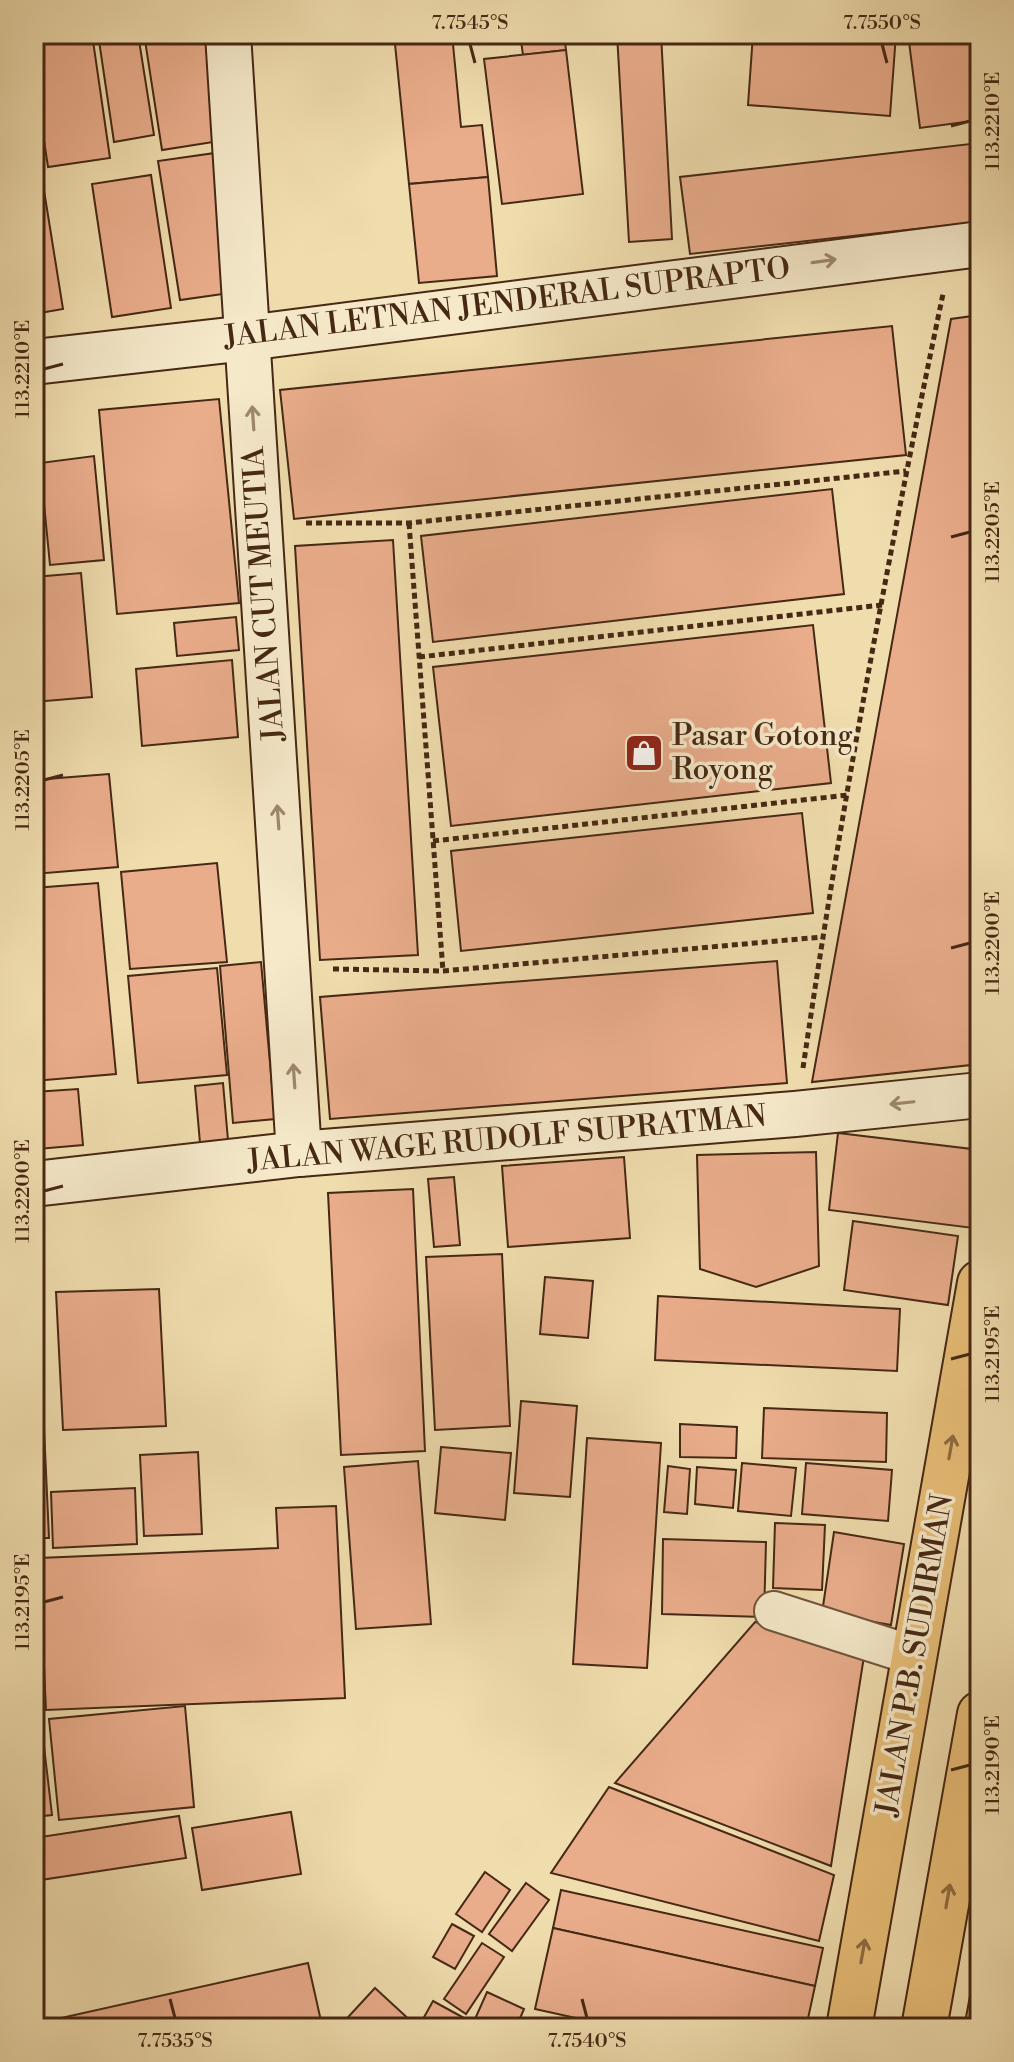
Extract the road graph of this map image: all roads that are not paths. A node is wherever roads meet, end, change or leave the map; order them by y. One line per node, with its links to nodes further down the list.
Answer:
1 (228, 34): 3 (street, JALAN CUT MEUTIA)
2 (980, 244): 3 (street, JALAN LETNAN JENDERAL SUPRAPTO, one-way to 2)
3 (247, 338): 4 (street, JALAN LETNAN JENDERAL SUPRAPTO); 6 (street, JALAN CUT MEUTIA, one-way to 3)
4 (34, 362)
5 (980, 1095): 6 (street, JALAN WAGE RUDOLF SUPRATMAN, one-way to 6)
6 (299, 1154): 7 (street, JALAN WAGE RUDOLF SUPRATMAN)
7 (34, 1184)
8 (980, 1283): 10 (main road, JALAN P.B. SUDIRMAN, one-way to 8)
9 (774, 1611): 10 (street)
10 (915, 1656): 12 (main road, JALAN P.B. SUDIRMAN, one-way to 10)
11 (980, 1714): 13 (main road, one-way to 11)
12 (849, 2028)
13 (924, 2028)

